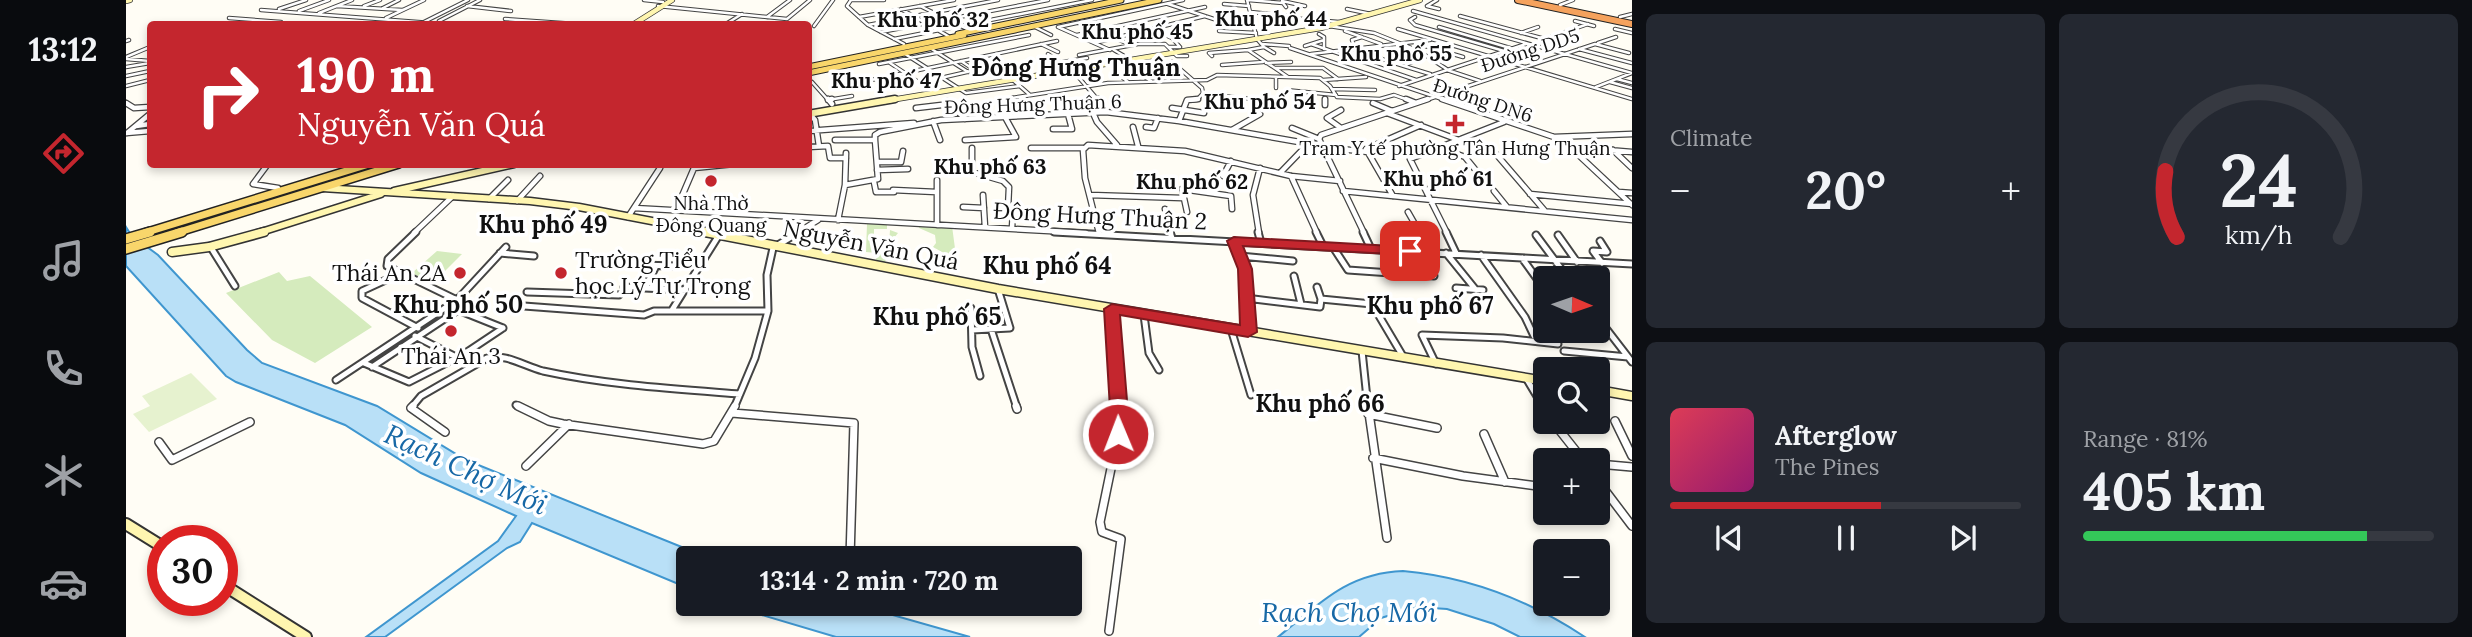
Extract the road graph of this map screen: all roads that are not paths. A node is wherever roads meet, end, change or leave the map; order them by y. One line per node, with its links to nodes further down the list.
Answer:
1 (306, 0): 54 (street)
2 (329, 0): 59 (street)
3 (352, 0): 41 (street)
4 (380, 0): 45 (street)
5 (399, 0): 48 (street)
6 (424, 0): 55 (street)
7 (461, 0): 84 (street)
8 (468, 0): 85 (street)
9 (474, 0): 86 (street)
10 (480, 0): 42 (street)
11 (644, 0): 36 (street)
12 (790, 0): 74 (street)
13 (810, 0): 74 (street)
14 (833, 0): 102 (street)
15 (851, 0): 16 (street); 71 (street)
16 (884, 0)
17 (954, 0): 35 (street)
18 (999, 0): 33 (street)
19 (1048, 0): 67 (street)
20 (1092, 0): 93 (street)
21 (1121, 0): 94 (main road)
22 (1133, 0): 94 (main road)
23 (1147, 0): 94 (main road)
24 (1159, 0): 37 (street); 68 (main road)
25 (1183, 0): 37 (street)
26 (1247, 0): 34 (street); 39 (street)
27 (1420, 0): 64 (street)
28 (1437, 0): 52 (street)
29 (1520, 0): 81 (highway)
30 (1530, 0): 81 (highway)
31 (1540, 0): 40 (highway)
32 (1573, 0): 40 (street)
33 (988, 1): 50 (street)
34 (1282, 1): 44 (street); 47 (street)
35 (938, 2): 43 (street); 50 (street)
36 (664, 3): 63 (street); 89 (street)
37 (1168, 4): 57 (street); 80 (street)
38 (1224, 4): 39 (street)
39 (1249, 5): 61 (street)
40 (1560, 5): 81 (highway)
41 (337, 6): 45 (street); 62 (street)
42 (467, 6): 56 (street); 87 (street)
43 (919, 6): 49 (street); 60 (street)
44 (1305, 6)
45 (361, 7): 48 (street)
46 (1205, 7): 57 (street)
47 (1286, 7)
48 (381, 9): 55 (street)
49 (901, 9): 66 (street); 71 (street)
50 (950, 9): 60 (street); 67 (street)
51 (1347, 9): 64 (street)
52 (1439, 9)
53 (261, 10): 54 (street)
54 (276, 10): 59 (street)
55 (402, 10): 76 (street)
56 (511, 11)
57 (1189, 11): 65 (street); 69 (street)
58 (1413, 11): 110 (street)
59 (297, 12): 62 (street)
60 (933, 12): 66 (street); 78 (street)
61 (1251, 12): 97 (street); 128 (street)
62 (316, 14): 75 (street)
63 (742, 14): 74 (street); 90 (street)
64 (1371, 14): 97 (street)
65 (1170, 15): 91 (street); 117 (street)
66 (912, 16): 99 (street); 101 (street)
67 (965, 16): 78 (street); 93 (street)
68 (1085, 16): 79 (main road); 80 (street)
69 (1205, 16): 91 (street); 96 (street)
70 (1460, 16): 98 (street)
71 (859, 17): 101 (street)
72 (1415, 17): 129 (street)
73 (229, 18): 82 (street)
74 (767, 18)
75 (377, 19): 76 (street)
76 (383, 19): 83 (street)
77 (505, 19): 88 (street)
78 (946, 19): 99 (street); 103 (street)
79 (1069, 19): 94 (main road); 95 (street)
80 (1094, 19): 95 (street)
81 (1630, 19)
82 (266, 21)
83 (407, 21)
84 (429, 21)
85 (429, 21)
86 (429, 21)
87 (430, 21)
88 (533, 21)
89 (636, 21)
90 (731, 21)
91 (1186, 21): 111 (street)
92 (1575, 21): 100 (street)
93 (979, 22): 103 (street); 106 (street)
94 (1038, 23): 106 (main road); 107 (street); 124 (street); 151 (main road); 198 (main road)
95 (1079, 23): 107 (street); 117 (street)
96 (1226, 23)
97 (1342, 23): 104 (street)
98 (1488, 23): 110 (street); 121 (street)
99 (925, 24): 115 (street); 119 (street)
100 (1588, 24): 105 (street); 121 (street)
101 (868, 25): 119 (street)
102 (814, 26)
103 (961, 26): 115 (street); 116 (street)
104 (1329, 26): 112 (street); 128 (street)
105 (1594, 26)
106 (989, 27): 116 (main road)
107 (1058, 27): 127 (street)
108 (1439, 27): 120 (street)
109 (1538, 27): 121 (street)
110 (1475, 28): 120 (street); 143 (street)
111 (1152, 29): 132 (street); 149 (street)
112 (1343, 29): 130 (street); 139 (street)
113 (1398, 29): 135 (street)
114 (1615, 29): 122 (street)
115 (939, 31): 125 (street); 133 (street)
116 (971, 31): 125 (main road)
117 (1097, 31): 127 (street); 132 (street)
118 (1218, 31): 128 (street)
119 (881, 32): 133 (street)
120 (1460, 33): 129 (street); 153 (street)
121 (1521, 33)
122 (1632, 33)
123 (1319, 34): 134 (street)
124 (1051, 35)
125 (948, 36): 140 (main road)
126 (1029, 36): 164 (street)
127 (1077, 36): 138 (street)
128 (1257, 36): 146 (street); 168 (street)
129 (1452, 36): 135 (street); 161 (street)
130 (1362, 37): 148 (street); 155 (street)
131 (1616, 37): 144 (street)
132 (1114, 38): 138 (street); 145 (street)
133 (894, 39): 140 (street)
134 (1324, 40): 142 (street); 154 (street)
135 (1434, 40): 137 (street); 175 (street)
136 (1057, 41): 141 (street)
137 (1412, 42): 139 (street); 174 (street)
138 (1094, 43): 157 (street)
139 (1403, 43): 148 (street); 160 (street)
140 (904, 44): 199 (main road)
141 (1041, 44): 162 (street); 181 (street)
142 (1311, 44): 147 (street); 154 (street)
143 (1527, 44): 153 (street); 170 (street)
144 (1595, 44): 156 (street, Đường DD5); 163 (street, Đường DD5)
145 (1130, 46): 149 (street); 157 (street); 179 (street)
146 (1263, 46): 158 (street, Đường DN6); 165 (street); 169 (street, Đường DN6)
147 (1305, 46)
148 (1384, 46): 152 (street)
149 (1169, 47): 168 (street)
150 (147, 48): 176 (street)
151 (930, 48): 164 (street); 166 (main road)
152 (1365, 48): 155 (street); 187 (street)
153 (1512, 48): 161 (street)
154 (1324, 49): 159 (street)
155 (1353, 49): 159 (street); 187 (street)
156 (1579, 49): 170 (street, Đường DD5); 192 (street)
157 (1112, 50): 171 (street); 190 (street)
158 (1248, 50): 173 (street, Đường DN6); 191 (street)
159 (1332, 51): 169 (street); 224 (street)
160 (1419, 51): 195 (street); 206 (street)
161 (1504, 51): 175 (street)
162 (1058, 52)
163 (1631, 52)
164 (938, 53): 178 (street); 183 (street)
165 (1273, 53)
166 (905, 54): 178 (street); 180 (main road)
167 (1048, 54): 184 (street)
168 (1174, 54): 172 (street); 179 (street)
169 (1308, 54): 217 (street, Đường DN6)
170 (1565, 54): 197 (street, Đường DD5); 210 (street)
171 (1079, 55)
172 (1187, 56)
173 (1212, 56)
174 (1462, 57)
175 (1489, 57): 197 (street); 206 (street)
176 (126, 58): 182 (street)
177 (1087, 58): 184 (street)
178 (913, 59): 189 (street); 200 (street)
179 (1140, 59): 190 (street)
180 (880, 61): 189 (street); 202 (main road)
181 (961, 61): 183 (street); 203 (street)
182 (147, 62)
183 (953, 62): 200 (street); 203 (street)
184 (1063, 62): 204 (street)
185 (1172, 62): 222 (street)
186 (1292, 62): 191 (street)
187 (1392, 62): 195 (street)
188 (147, 63): 196 (street)
189 (889, 63): 209 (street)
190 (1129, 63): 204 (street); 226 (street)
191 (1264, 63): 193 (street); 201 (street)
192 (1632, 63)
193 (1222, 65)
194 (993, 66): 203 (street)
195 (1404, 66): 211 (street)
196 (126, 67)
197 (1524, 67): 227 (street, Đường DD5); 239 (street)
198 (812, 68)
199 (812, 68)
200 (930, 68): 209 (street); 213 (street)
201 (1275, 68): 215 (street); 216 (street)
202 (812, 69)
203 (969, 69): 213 (street)
204 (1073, 70): 220 (street); 235 (street)
205 (1158, 70): 221 (street)
206 (1448, 70): 211 (street); 227 (street)
207 (147, 72): 212 (street)
208 (1116, 72): 228 (street)
209 (906, 73): 219 (street); 247 (street)
210 (1632, 73): 218 (street)
211 (1433, 75): 224 (street)
212 (126, 76)
213 (945, 77): 242 (street)
214 (1276, 77): 215 (street); 222 (street); 238 (street)
215 (1288, 77): 223 (street)
216 (1338, 79): 217 (street); 223 (street)
217 (1379, 79): 236 (street, Đường DN6)
218 (1617, 79): 229 (street); 231 (street)
219 (871, 80)
220 (1013, 80): 234 (street); 242 (street)
221 (1169, 80): 222 (street); 226 (street)
222 (1190, 80): 248 (street)
223 (1322, 80): 243 (street)
224 (1416, 80): 236 (street)
225 (147, 81): 233 (street)
226 (1151, 81): 228 (street)
227 (1481, 81): 252 (street, Đường DD5)
228 (1128, 82): 235 (street)
229 (1610, 82): 239 (street); 240 (street)
230 (812, 83): 237 (street)
231 (1632, 83)
232 (1298, 85): 246 (street)
233 (126, 86)
234 (1020, 86): 242 (street); 249 (street)
235 (1089, 86): 249 (street); 263 (street)
236 (1399, 86): 252 (street, Đường DN6)
237 (817, 88): 241 (street); 250 (street)
238 (1276, 88)
239 (1594, 88): 254 (street)
240 (1632, 88)
241 (812, 89)
242 (961, 89): 247 (street)
243 (1332, 89): 245 (street); 251 (street)
244 (1286, 90): 246 (street)
245 (1376, 90)
246 (1299, 92): 251 (street)
247 (935, 93): 265 (street)
248 (1203, 94): 253 (street); 261 (street)
249 (1030, 95): 271 (street)
250 (852, 96)
251 (1336, 97): 257 (street)
252 (1432, 97): 257 (street, Đường DD5); 278 (street, Đường DN6)
253 (1252, 99)
254 (1632, 99)
255 (126, 103): 258 (street)
256 (1373, 103): 264 (street)
257 (1416, 103): 264 (street, Đường DD5)
258 (147, 107)
259 (916, 108): 275 (street)
260 (1172, 108): 261 (street)
261 (1182, 109): 267 (street); 277 (street)
262 (1341, 110): 287 (street)
263 (1106, 112): 266 (street, Đông Hưng Thuận 6); 273 (street, Đông Hưng Thuận 6)
264 (1390, 112): 283 (street); 287 (street, Đường DD5)
265 (812, 113)
266 (1093, 113): 268 (street, Đông Hưng Thuận 6); 303 (street)
267 (1204, 113)
268 (1068, 114): 271 (street, Đông Hưng Thuận 6); 288 (street)
269 (1260, 114): 289 (street)
270 (147, 116): 282 (street)
271 (1020, 116): 272 (street, Đông Hưng Thuận 6)
272 (1004, 117): 275 (street, Đông Hưng Thuận 6); 301 (street)
273 (1158, 118): 277 (street, Đông Hưng Thuận 6); 285 (street)
274 (812, 119): 292 (street)
275 (965, 119): 276 (street, Đông Hưng Thuận 6)
276 (933, 121): 299 (street, Đông Hưng Thuận 6); 300 (street)
277 (1179, 121): 289 (street, Đông Hưng Thuận 6)
278 (1504, 122): 295 (street, Đường DN6); 297 (street)
279 (914, 123): 292 (street)
280 (147, 124): 282 (street)
281 (126, 125): 282 (street)
282 (136, 125): 293 (street)
283 (1421, 125): 297 (street); 315 (street)
284 (1133, 127): 306 (street)
285 (1146, 127)
286 (1292, 128): 296 (street)
287 (1341, 128): 296 (street, Đường DD5)
288 (1053, 129)
289 (1233, 130): 302 (street, Đông Hưng Thuận 6)
290 (147, 131): 293 (street)
291 (812, 131): 292 (street)
292 (818, 131): 305 (street)
293 (126, 133)
294 (1632, 134): 295 (street, Đường DN6)
295 (1554, 137): 310 (street)
296 (1319, 139): 308 (street)
297 (1459, 139): 309 (street); 353 (street)
298 (835, 140): 299 (street)
299 (875, 140): 318 (street)
300 (940, 140)
301 (965, 140)
302 (1309, 144): 308 (street, Đông Hưng Thuận 6); 331 (street)
303 (1117, 145): 306 (street); 307 (street)
304 (812, 146): 305 (street)
305 (819, 146): 341 (street)
306 (1138, 146): 317 (street)
307 (1084, 147): 312 (street); 355 (street)
308 (1323, 147): 315 (street, Đông Hưng Thuận 6); 339 (street)
309 (1438, 147): 332 (street); 360 (street)
310 (1570, 147): 313 (street); 351 (street)
311 (972, 148): 379 (street)
312 (1031, 148)
313 (1613, 150): 316 (street); 328 (street)
314 (903, 151): 318 (street)
315 (1368, 152): 357 (street)
316 (1632, 152)
317 (1231, 161): 327 (street); 334 (street)
318 (877, 162): 330 (street)
319 (265, 168): 343 (street)
320 (344, 168): 343 (main road)
321 (356, 168): 380 (main road)
322 (373, 168): 342 (main road)
323 (386, 168): 338 (main road)
324 (493, 168): 349 (street)
325 (660, 168): 365 (street)
326 (694, 168): 367 (street)
327 (1260, 168): 331 (street); 389 (street)
328 (1632, 168)
329 (908, 169): 330 (street)
330 (877, 170): 340 (street)
331 (1280, 173): 335 (street)
332 (1478, 173)
333 (540, 176): 361 (street)
334 (1223, 176)
335 (1291, 176): 339 (street); 393 (street)
336 (508, 180): 359 (street)
337 (937, 180): 350 (street)
338 (345, 181): 344 (main road); 345 (main road)
339 (1340, 181): 347 (street)
340 (874, 182): 341 (street); 346 (street)
341 (845, 185): 375 (street)
342 (312, 187): 344 (street, Nguyễn Văn Quá); 380 (main road)
343 (278, 188): 380 (main road)
344 (322, 188): 345 (street, Nguyễn Văn Quá); 380 (main road)
345 (343, 189): 349 (street, Nguyễn Văn Quá)
346 (893, 191): 350 (street)
347 (1343, 191): 357 (street); 396 (street)
348 (1494, 191): 364 (street)
349 (387, 192): 356 (street, Nguyễn Văn Quá); 391 (street)
350 (936, 192): 377 (street)
351 (1619, 192): 352 (street); 362 (street)
352 (1632, 193)
353 (1530, 194): 362 (street); 370 (street)
354 (983, 195): 366 (street)
355 (1090, 195): 358 (street); 381 (street)
356 (453, 196): 359 (street, Nguyễn Văn Quá); 415 (street)
357 (1393, 196): 360 (street)
358 (1182, 198): 369 (street); 371 (street)
359 (489, 199): 361 (street, Nguyễn Văn Quá)
360 (1432, 200): 364 (street); 401 (street)
361 (517, 201): 373 (street, Nguyễn Văn Quá)
362 (1632, 204)
363 (963, 207): 366 (street)
364 (1507, 207): 370 (street)
365 (634, 208): 367 (street, Đông Hưng Thuận 2); 373 (street)
366 (984, 208): 378 (street)
367 (676, 209): 374 (street, Đông Hưng Thuận 2)
368 (1166, 209): 386 (street)
369 (1232, 209)
370 (1545, 211): 376 (street)
371 (1187, 212)
372 (1408, 212): 398 (street)
373 (628, 217): 382 (street, Nguyễn Văn Quá)
374 (818, 220): 375 (street, Đông Hưng Thuận 2); 392 (street)
375 (838, 220): 377 (street, Đông Hưng Thuận 2)
376 (1632, 220)
377 (937, 225): 378 (street, Đông Hưng Thuận 2)
378 (985, 227): 379 (street, Đông Hưng Thuận 2)
379 (1012, 229): 381 (street, Đông Hưng Thuận 2)
380 (162, 230): 385 (main road); 390 (main road)
381 (1099, 233): 386 (street, Đông Hưng Thuận 2)
382 (719, 235): 392 (street, Nguyễn Văn Quá); 425 (street)
383 (1536, 235): 407 (street)
384 (1558, 235): 408 (street)
385 (126, 237)
386 (1172, 237): 387 (street, Đông Hưng Thuận 2)
387 (1234, 241): 389 (street, Đông Hưng Thuận 2); 404 (street)
388 (1600, 241): 409 (street)
389 (1261, 243): 393 (street, Đông Hưng Thuận 2)
390 (126, 246)
391 (211, 246): 397 (street); 419 (street)
392 (776, 246): 424 (street, Nguyễn Văn Quá); 436 (street)
393 (1323, 246): 395 (street, Đông Hưng Thuận 2)
394 (506, 247): 399 (street)
395 (1333, 247): 396 (street, Đông Hưng Thuận 2); 418 (street)
396 (1371, 249): 398 (street, Đông Hưng Thuận 2)
397 (172, 252)
398 (1430, 252): 400 (street, Đông Hưng Thuận 2)
399 (500, 253): 403 (street); 430 (street)
400 (1446, 253): 401 (street, Đông Hưng Thuận 2); 423 (street)
401 (1456, 253): 402 (street, Đông Hưng Thuận 2)
402 (1481, 255): 405 (street, Đông Hưng Thuận 2); 444 (street)
403 (534, 256)
404 (1240, 256): 406 (street); 428 (street)
405 (1522, 258): 407 (street, Đông Hưng Thuận 2); 416 (street)
406 (1293, 261)
407 (1554, 261): 408 (street, Đông Hưng Thuận 2); 414 (street)
408 (1577, 262): 409 (street, Đông Hưng Thuận 2)
409 (1602, 263): 410 (street, Đông Hưng Thuận 2)
410 (1632, 264)
411 (639, 265): 412 (street)
412 (656, 266): 413 (street); 422 (street)
413 (677, 266)
414 (1558, 266)
415 (401, 273): 430 (street); 438 (street)
416 (1533, 273)
417 (1294, 276): 431 (street)
418 (1434, 276)
419 (235, 286)
420 (624, 287): 422 (street)
421 (1317, 287): 429 (street)
422 (645, 288): 425 (street)
423 (1455, 288)
424 (998, 289): 434 (street, Nguyễn Văn Quá); 439 (street)
425 (687, 290): 435 (street)
426 (527, 292): 427 (street)
427 (619, 295)
428 (1246, 298): 431 (street); 442 (street)
429 (1321, 299): 431 (street); 451 (street)
430 (457, 300): 438 (street)
431 (1301, 304)
432 (524, 306): 435 (street)
433 (971, 308): 441 (street)
434 (1112, 309): 437 (street, Nguyễn Văn Quá); 494 (street)
435 (672, 310): 436 (street)
436 (768, 311): 463 (street)
437 (1144, 314): 440 (street, Nguyễn Văn Quá); 456 (street)
438 (418, 328): 443 (street)
439 (991, 329): 441 (street); 467 (street)
440 (1231, 329): 442 (street, Nguyễn Văn Quá); 464 (street)
441 (972, 330): 457 (street)
442 (1248, 332): 448 (street, Nguyễn Văn Quá)
443 (409, 333): 446 (street); 453 (street)
444 (1533, 334)
445 (1610, 334): 452 (street)
446 (417, 337): 450 (street); 450 (street); 455 (street)
447 (1558, 344): 454 (street)
448 (1362, 351): 451 (street, Nguyễn Văn Quá); 469 (street)
449 (1564, 351): 452 (street)
450 (456, 357): 455 (street)
451 (1404, 358): 454 (street, Nguyễn Văn Quá)
452 (1630, 360)
453 (364, 363): 455 (street); 460 (street)
454 (1436, 364): 458 (street, Nguyễn Văn Quá)
455 (372, 367)
456 (1159, 370)
457 (981, 376)
458 (1526, 378): 459 (street, Nguyễn Văn Quá); 461 (street)
459 (1533, 379)
460 (336, 380)
461 (1533, 389)
462 (1610, 392): 465 (street)
463 (740, 394): 468 (street); 474 (street)
464 (1251, 395)
465 (1632, 396)
466 (516, 405): 472 (street)
467 (1017, 409)
468 (732, 413): 472 (street); 492 (street)
469 (1368, 414): 473 (street); 481 (street)
470 (1615, 421): 478 (street)
471 (250, 422): 477 (street)
472 (569, 424): 483 (street)
473 (1437, 428)
474 (445, 432)
475 (1484, 434): 485 (street)
476 (1562, 434): 479 (street)
477 (159, 442)
478 (1630, 447): 480 (street)
479 (1574, 448)
480 (1632, 456)
481 (1373, 458): 485 (street); 491 (street)
482 (1610, 465): 484 (street)
483 (526, 466)
484 (1632, 467)
485 (1505, 481): 486 (street)
486 (1533, 485)
487 (1610, 498): 489 (street)
488 (126, 524): 490 (street)
489 (1632, 526)
490 (147, 537)
491 (1387, 538)
492 (850, 546)
493 (238, 594): 495 (street)
494 (1110, 631)
495 (306, 637)

